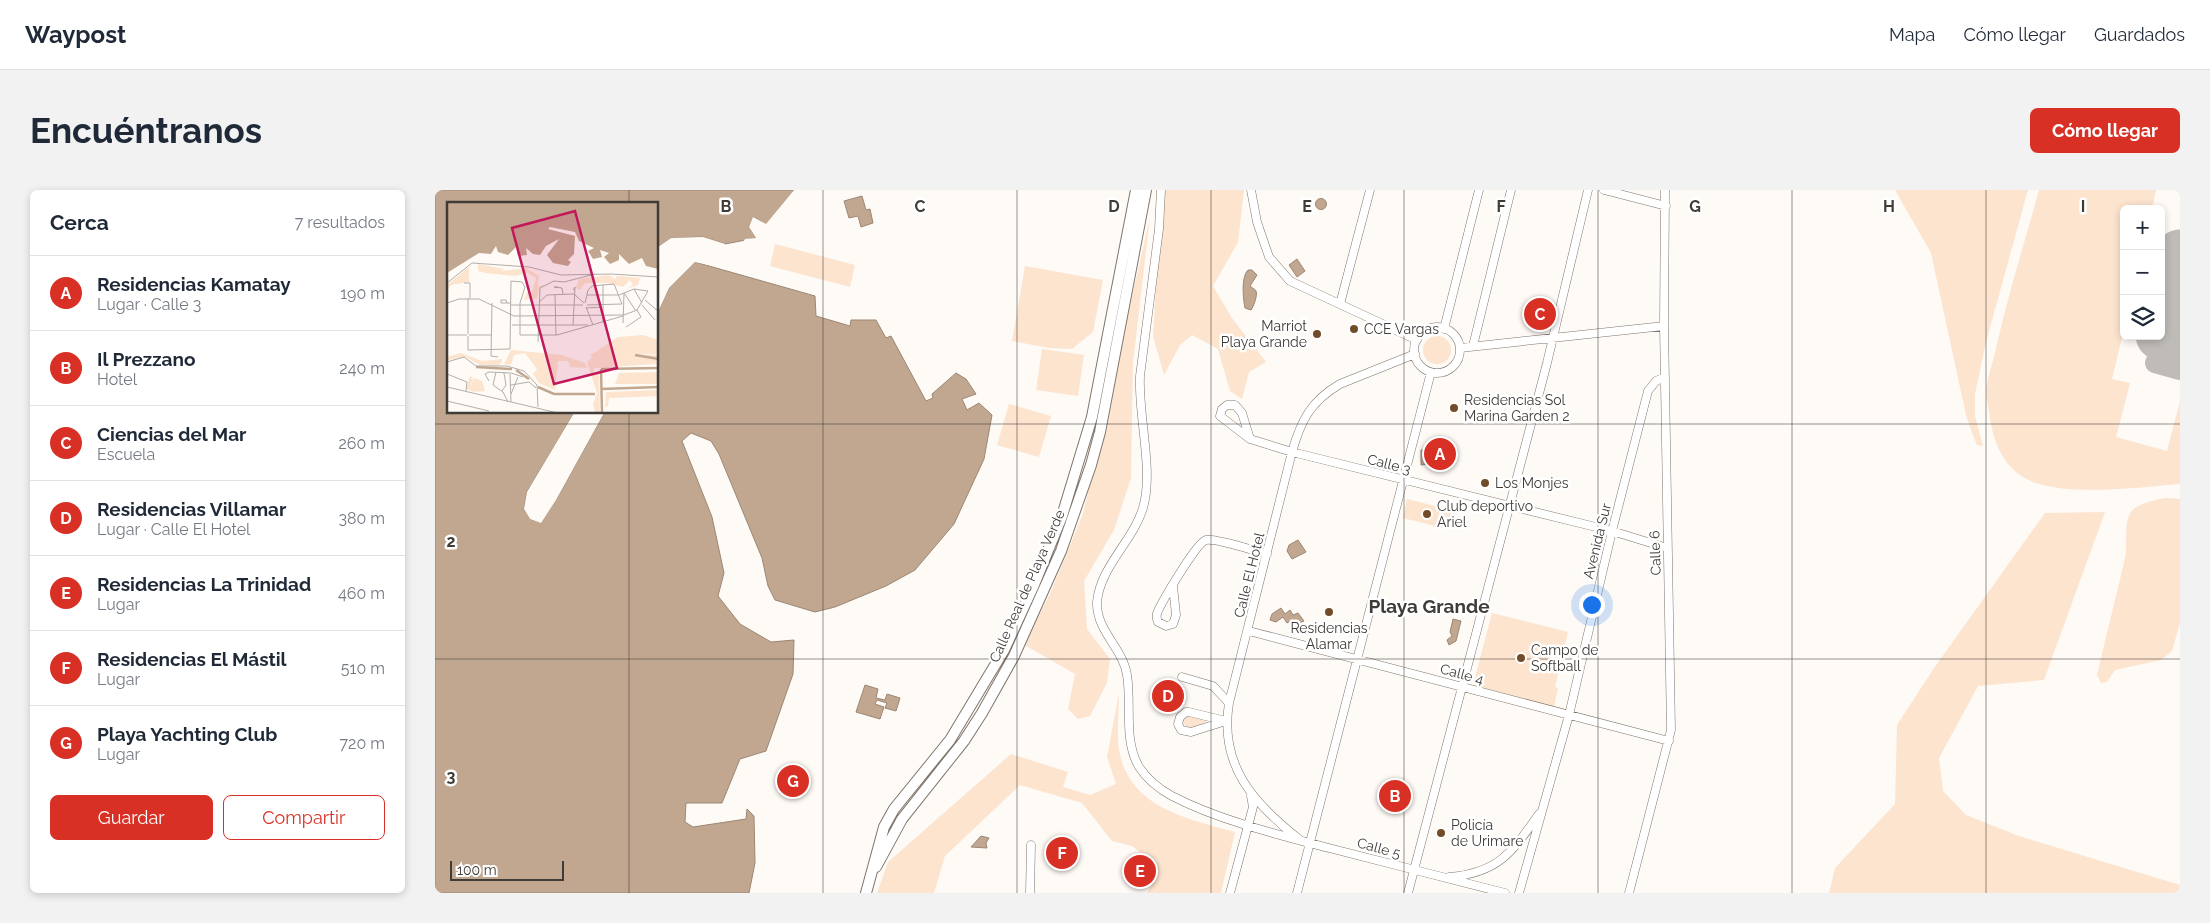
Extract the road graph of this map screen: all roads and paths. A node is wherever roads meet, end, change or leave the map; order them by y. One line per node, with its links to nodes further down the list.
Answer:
1 (1136, 190): 12 (street, Calle Real de Playa Verde)
2 (1146, 190): 12 (street, Calle Real de Playa Verde)
3 (1161, 190): 51 (street, Calle 5)
4 (1251, 190): 13 (street)
5 (1370, 190): 13 (street)
6 (1479, 190): 15 (street)
7 (1511, 190): 18 (street)
8 (1588, 190): 16 (street)
9 (1604, 190): 11 (street)
10 (1665, 190): 11 (street, Calle 6)
11 (1665, 206): 14 (street, Calle 6)
12 (1124, 282): 23 (street, Calle Real de Playa Verde)
13 (1340, 304): 17 (street)
14 (1664, 326): 16 (street); 22 (street, Calle 6)
15 (1444, 329): 17 (street); 19 (street)
16 (1551, 339): 18 (street); 31 (street)
17 (1417, 340): 20 (street)
18 (1473, 346): 19 (street)
19 (1460, 348): 21 (street)
20 (1415, 354): 21 (street); 25 (street, Calle El Hotel)
21 (1431, 372): 28 (street)
22 (1665, 377): 32 (street, Avenida Sur); 34 (street, Calle 6)
23 (1097, 418): 26 (street, Calle Real de Playa Verde); 27 (street, Calle Real de Playa Verde)
24 (1250, 439): 24 (street, Calle 3); 25 (street, Calle 3)
25 (1292, 452): 28 (street, Calle 3); 36 (street, Calle El Hotel)
26 (1080, 459): 27 (street); 29 (street, Calle Real de Playa Verde)
27 (1091, 463): 30 (street, Calle Real de Playa Verde)
28 (1402, 480): 31 (street, Calle 3); 42 (street)
29 (1066, 503): 30 (street); 33 (street, Calle Real de Playa Verde)
30 (1077, 506): 35 (street, Calle Real de Playa Verde)
31 (1509, 507): 32 (street, Calle 3); 44 (street)
32 (1612, 531): 34 (street, Calle 3); 46 (street, Avenida Sur)
33 (1050, 546): 35 (street); 38 (street, Calle Real de Playa Verde)
34 (1667, 548): 48 (street, Calle 6)
35 (1061, 551): 38 (street, Calle Real de Playa Verde)
36 (1267, 554): 37 (street); 39 (street, Calle El Hotel)
37 (1173, 586): 37 (street)
38 (1038, 590): 40 (street, Calle Real de Playa Verde); 41 (street, Calle Real de Playa Verde)
39 (1249, 631): 42 (street, Calle 4); 45 (street, Calle El Hotel)
40 (1004, 650): 41 (street); 55 (street, Calle Real de Playa Verde)
41 (1014, 656): 55 (street, Calle Real de Playa Verde)
42 (1358, 660): 44 (street, Calle 4); 53 (street)
43 (1182, 677): 45 (street)
44 (1462, 687): 46 (street, Calle 4); 56 (street)
45 (1229, 703): 47 (street, Calle El Hotel)
46 (1569, 715): 48 (street, Calle 4); 50 (street, Avenida Sur)
47 (1226, 721): 47 (street); 49 (street, Calle El Hotel)
48 (1669, 741): 65 (street, Calle 6)
49 (1249, 792): 51 (street); 52 (street, Calle El Hotel)
50 (1543, 809): 57 (street); 64 (street, Avenida Sur)
51 (1247, 826): 52 (street, Calle 5); 60 (street)
52 (1302, 841): 53 (street, Calle 5)
53 (1310, 843): 56 (street, Calle 5); 61 (street)
54 (1031, 845): 59 (street)
55 (874, 870): 58 (street, Calle Real de Playa Verde)
56 (1414, 870): 57 (street, Calle 5); 62 (street)
57 (1442, 877): 63 (street, Calle 5)
58 (866, 893)
59 (1030, 893)
60 (1230, 893)
61 (1297, 893)
62 (1408, 893)
63 (1505, 893)
64 (1519, 893)
65 (1629, 893)

